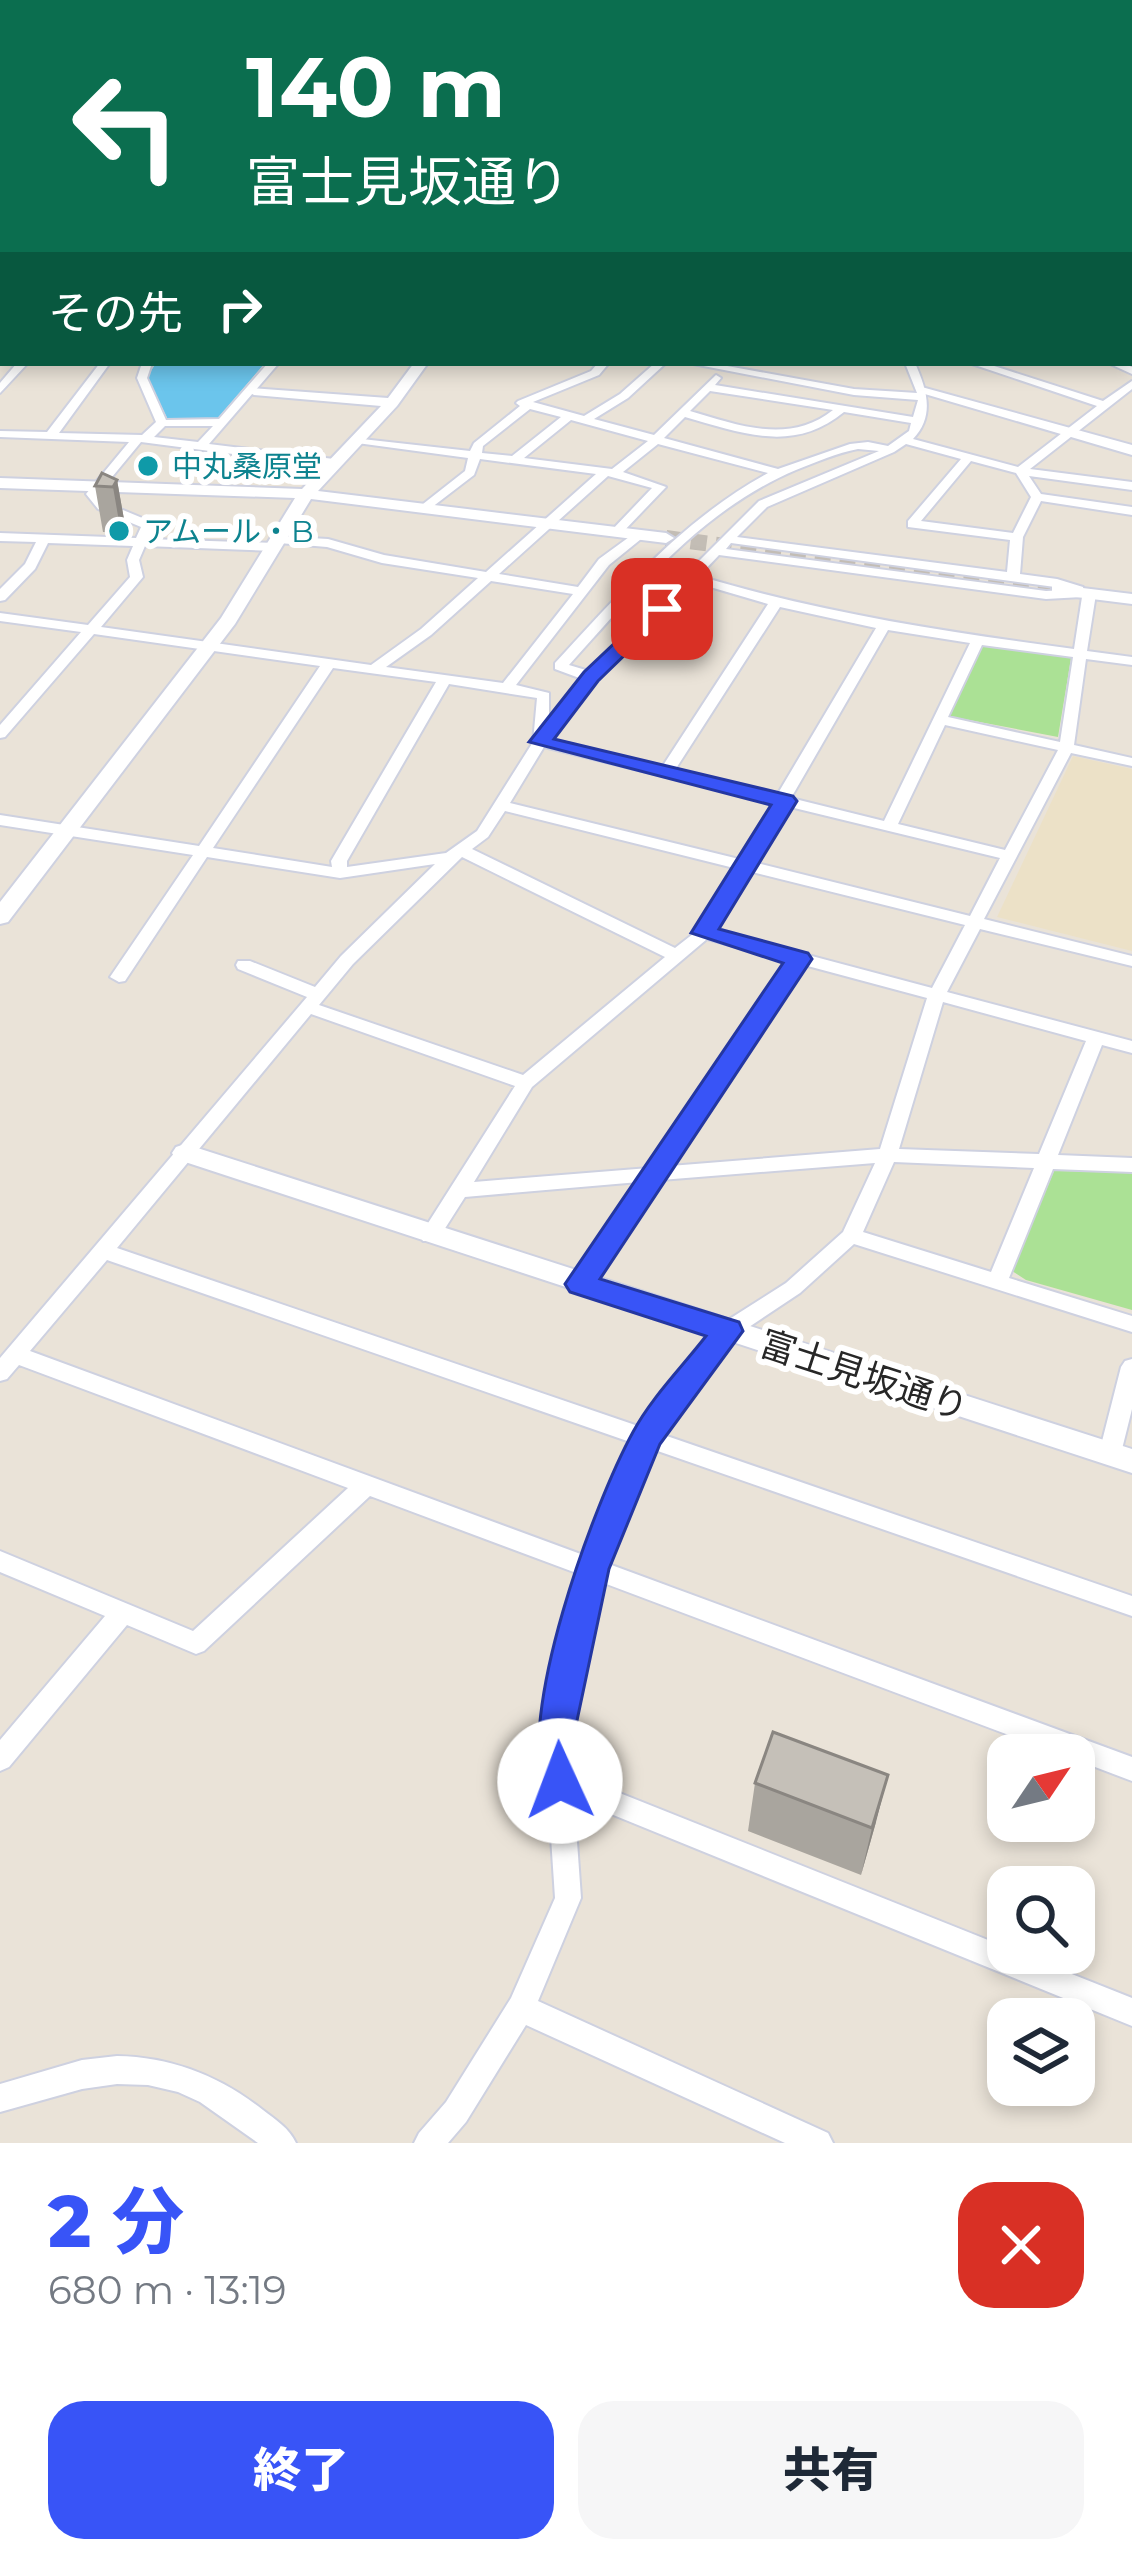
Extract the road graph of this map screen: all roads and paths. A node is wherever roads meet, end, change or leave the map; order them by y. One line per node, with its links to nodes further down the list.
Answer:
1 (20, 366): 13 (street)
2 (100, 366): 28 (street)
3 (146, 366): 25 (street)
4 (272, 366): 14 (street)
5 (418, 366): 16 (street)
6 (601, 366): 17 (street)
7 (658, 366): 22 (street)
8 (715, 366): 12 (street); 15 (street)
9 (911, 366): 15 (street)
10 (983, 366): 18 (street)
11 (1132, 384): 18 (street)
12 (708, 387): 19 (street); 20 (street)
13 (0, 390)
14 (254, 391): 16 (street); 24 (street)
15 (923, 393): 23 (street); 26 (street)
16 (392, 404): 31 (street)
17 (529, 404): 21 (street); 36 (street)
18 (1105, 405): 26 (street)
19 (840, 410): 20 (street); 23 (street)
20 (684, 412): 30 (street)
21 (570, 415): 22 (street); 38 (street)
22 (587, 419): 30 (street)
23 (919, 421): 32 (street)
24 (224, 422): 25 (street); 33 (street)
25 (163, 423): 29 (street)
26 (1070, 432): 34 (street); 40 (street)
27 (0, 434): 28 (street)
28 (51, 435): 29 (street)
29 (142, 439): 33 (street); 44 (street)
30 (657, 439): 41 (street); 42 (street)
31 (357, 440): 36 (street); 39 (street)
32 (905, 440): 35 (street); 37 (street)
33 (201, 446): 39 (street)
34 (1132, 449)
35 (890, 450): 41 (street); 57 (street)
36 (472, 456): 38 (street); 48 (street)
37 (968, 458): 40 (street); 54 (street)
38 (513, 461): 42 (street)
39 (334, 463): 46 (street)
40 (1020, 471): 45 (street); 47 (street)
41 (776, 472): 79 (street)
42 (609, 473): 50 (street); 51 (street)
43 (0, 483): 44 (street)
44 (100, 486): 46 (street); 58 (street)
45 (1132, 486)
46 (307, 494): 48 (street); 59 (street)
47 (1036, 497): 49 (street); 54 (street)
48 (427, 506): 50 (street)
49 (1132, 511)
50 (547, 522): 51 (street); 61 (street)
51 (617, 531): 52 (street)
52 (640, 535): 55 (street); 65 (street)
53 (0, 537): 56 (street)
54 (1017, 537): 63 (street)
55 (666, 538)
56 (44, 539): 58 (street); 68 (street)
57 (726, 539): 60 (street); 63 (street)
58 (141, 540): 59 (street); 72 (street)
59 (277, 543): 61 (street); 74 (street)
60 (715, 551): 62 (street); 66 (street)
61 (487, 576): 65 (street); 78 (street)
62 (690, 577): 69 (street); 79 (street)
63 (1013, 577): 66 (street)
64 (1058, 590): 66 (street)
65 (580, 591): 81 (street)
66 (1089, 594): 67 (street); 75 (street)
67 (1131, 596)
68 (0, 597)
69 (774, 605): 71 (street); 87 (street)
70 (0, 617): 72 (street)
71 (883, 627): 73 (street); 88 (street)
72 (91, 630): 74 (street); 83 (street)
73 (978, 640): 75 (street); 82 (street)
74 (209, 646): 77 (street); 92 (street)
75 (1079, 654): 76 (street); 85 (street)
76 (1132, 661)
77 (330, 662): 78 (street); 93 (street)
78 (376, 668): 80 (street)
79 (591, 676): 84 (street)
80 (445, 679): 81 (street); 97 (street)
81 (508, 686): 84 (street)
82 (940, 720): 85 (street); 91 (street)
83 (0, 734)
84 (540, 742): 87 (street); 89 (street)
85 (1066, 748): 86 (street); 95 (street)
86 (1132, 762)
87 (666, 772): 88 (street)
88 (785, 801): 91 (street); 96 (street)
89 (501, 805): 94 (street); 96 (street)
90 (0, 820): 92 (street)
91 (889, 826): 95 (street)
92 (66, 831): 93 (street); 98 (street)
93 (201, 852): 97 (street); 105 (street)
94 (456, 853): 97 (street); 101 (street); 107 (street)
95 (1011, 856): 99 (street)
96 (748, 866): 99 (street); 100 (street)
97 (340, 873)
98 (0, 917)
99 (978, 922): 103 (street); 106 (street)
100 (704, 933): 101 (street); 102 (street)
101 (677, 956): 110 (street)
102 (799, 959): 106 (street); 115 (street)
103 (1132, 961)
104 (244, 964): 107 (street)
105 (118, 977)
106 (936, 996): 108 (street); 112 (street)
107 (313, 1001): 110 (street); 111 (street)
108 (1096, 1037): 109 (street); 113 (street)
109 (1132, 1047)
110 (526, 1083): 116 (street)
111 (185, 1153): 117 (street, 富士見坂通り); 119 (street)
112 (888, 1155): 113 (street); 115 (street); 118 (street)
113 (1049, 1162): 114 (street); 120 (street)
114 (1132, 1165)
115 (656, 1172): 116 (street); 121 (street)
116 (459, 1190): 117 (street)
117 (430, 1236): 121 (street, 富士見坂通り)
118 (851, 1236): 120 (street); 123 (street)
119 (104, 1251): 124 (street); 126 (street)
120 (997, 1282): 122 (street)
121 (580, 1284): 123 (street, 富士見坂通り)
122 (1132, 1324)
123 (728, 1331): 126 (street); 127 (street, 富士見坂通り)
124 (7, 1364): 128 (street)
125 (1132, 1367): 127 (street)
126 (646, 1437): 130 (street); 131 (street)
127 (1121, 1457)
128 (366, 1485): 130 (street); 132 (street)
129 (0, 1561): 132 (street)
130 (592, 1569): 134 (street); 135 (street)
131 (1132, 1606)
132 (124, 1612): 133 (street)
133 (0, 1759)
134 (1132, 1769)
135 (560, 1781): 136 (street); 137 (street)
136 (521, 2008): 140 (street); 141 (street)
137 (1132, 2012)
138 (0, 2098): 139 (street)
139 (280, 2143)
140 (429, 2143)
141 (818, 2143)

